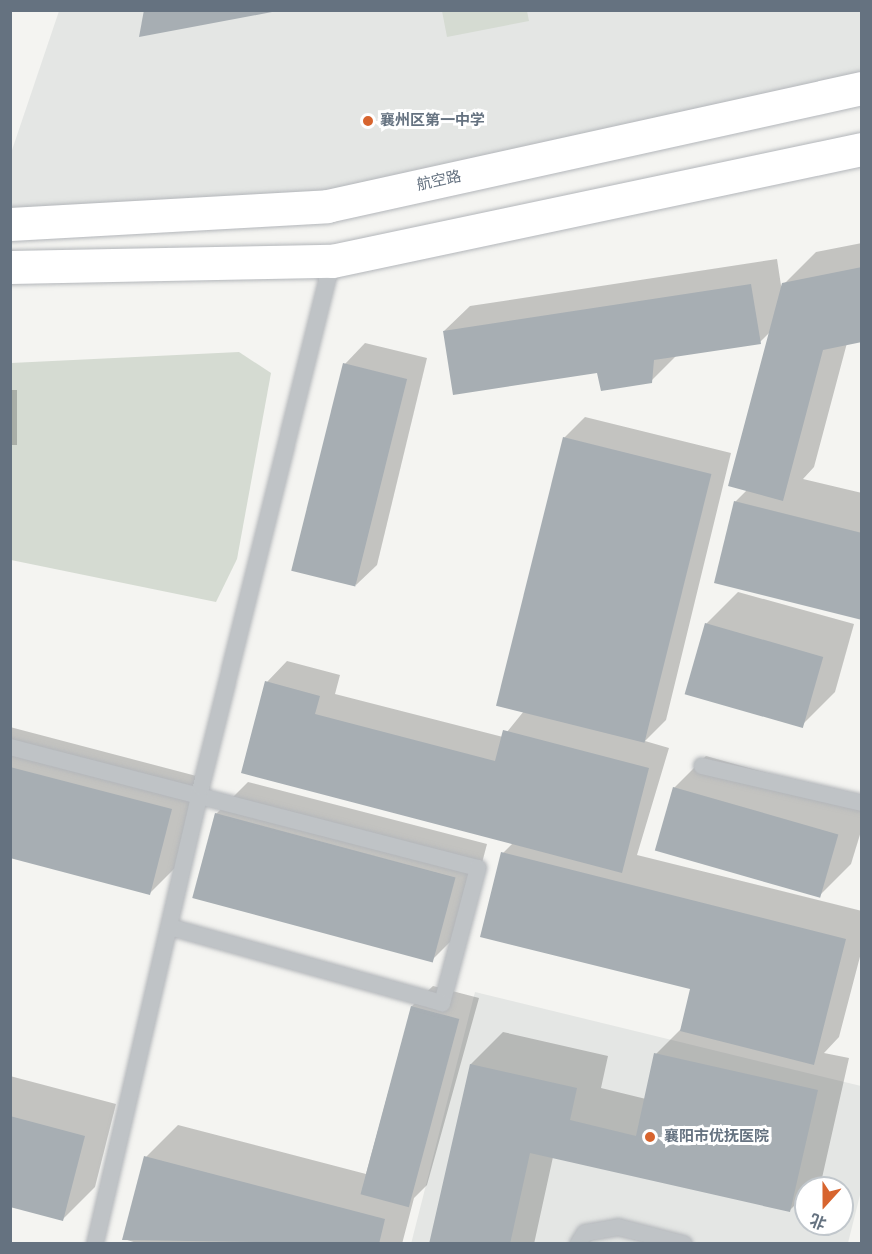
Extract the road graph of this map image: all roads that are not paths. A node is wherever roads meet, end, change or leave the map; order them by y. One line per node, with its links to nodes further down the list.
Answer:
1 (861, 88): 3 (main road, 航空路)
2 (861, 149): 4 (main road)
3 (10, 224)
4 (333, 261): 5 (main road); 8 (lane)
5 (10, 267)
6 (10, 747): 8 (lane)
7 (702, 765): 9 (lane)
8 (199, 795): 10 (lane); 10 (lane)
9 (861, 803)
10 (168, 927): 11 (lane)
11 (95, 1244)
12 (578, 1244): 13 (lane)
13 (684, 1244)

